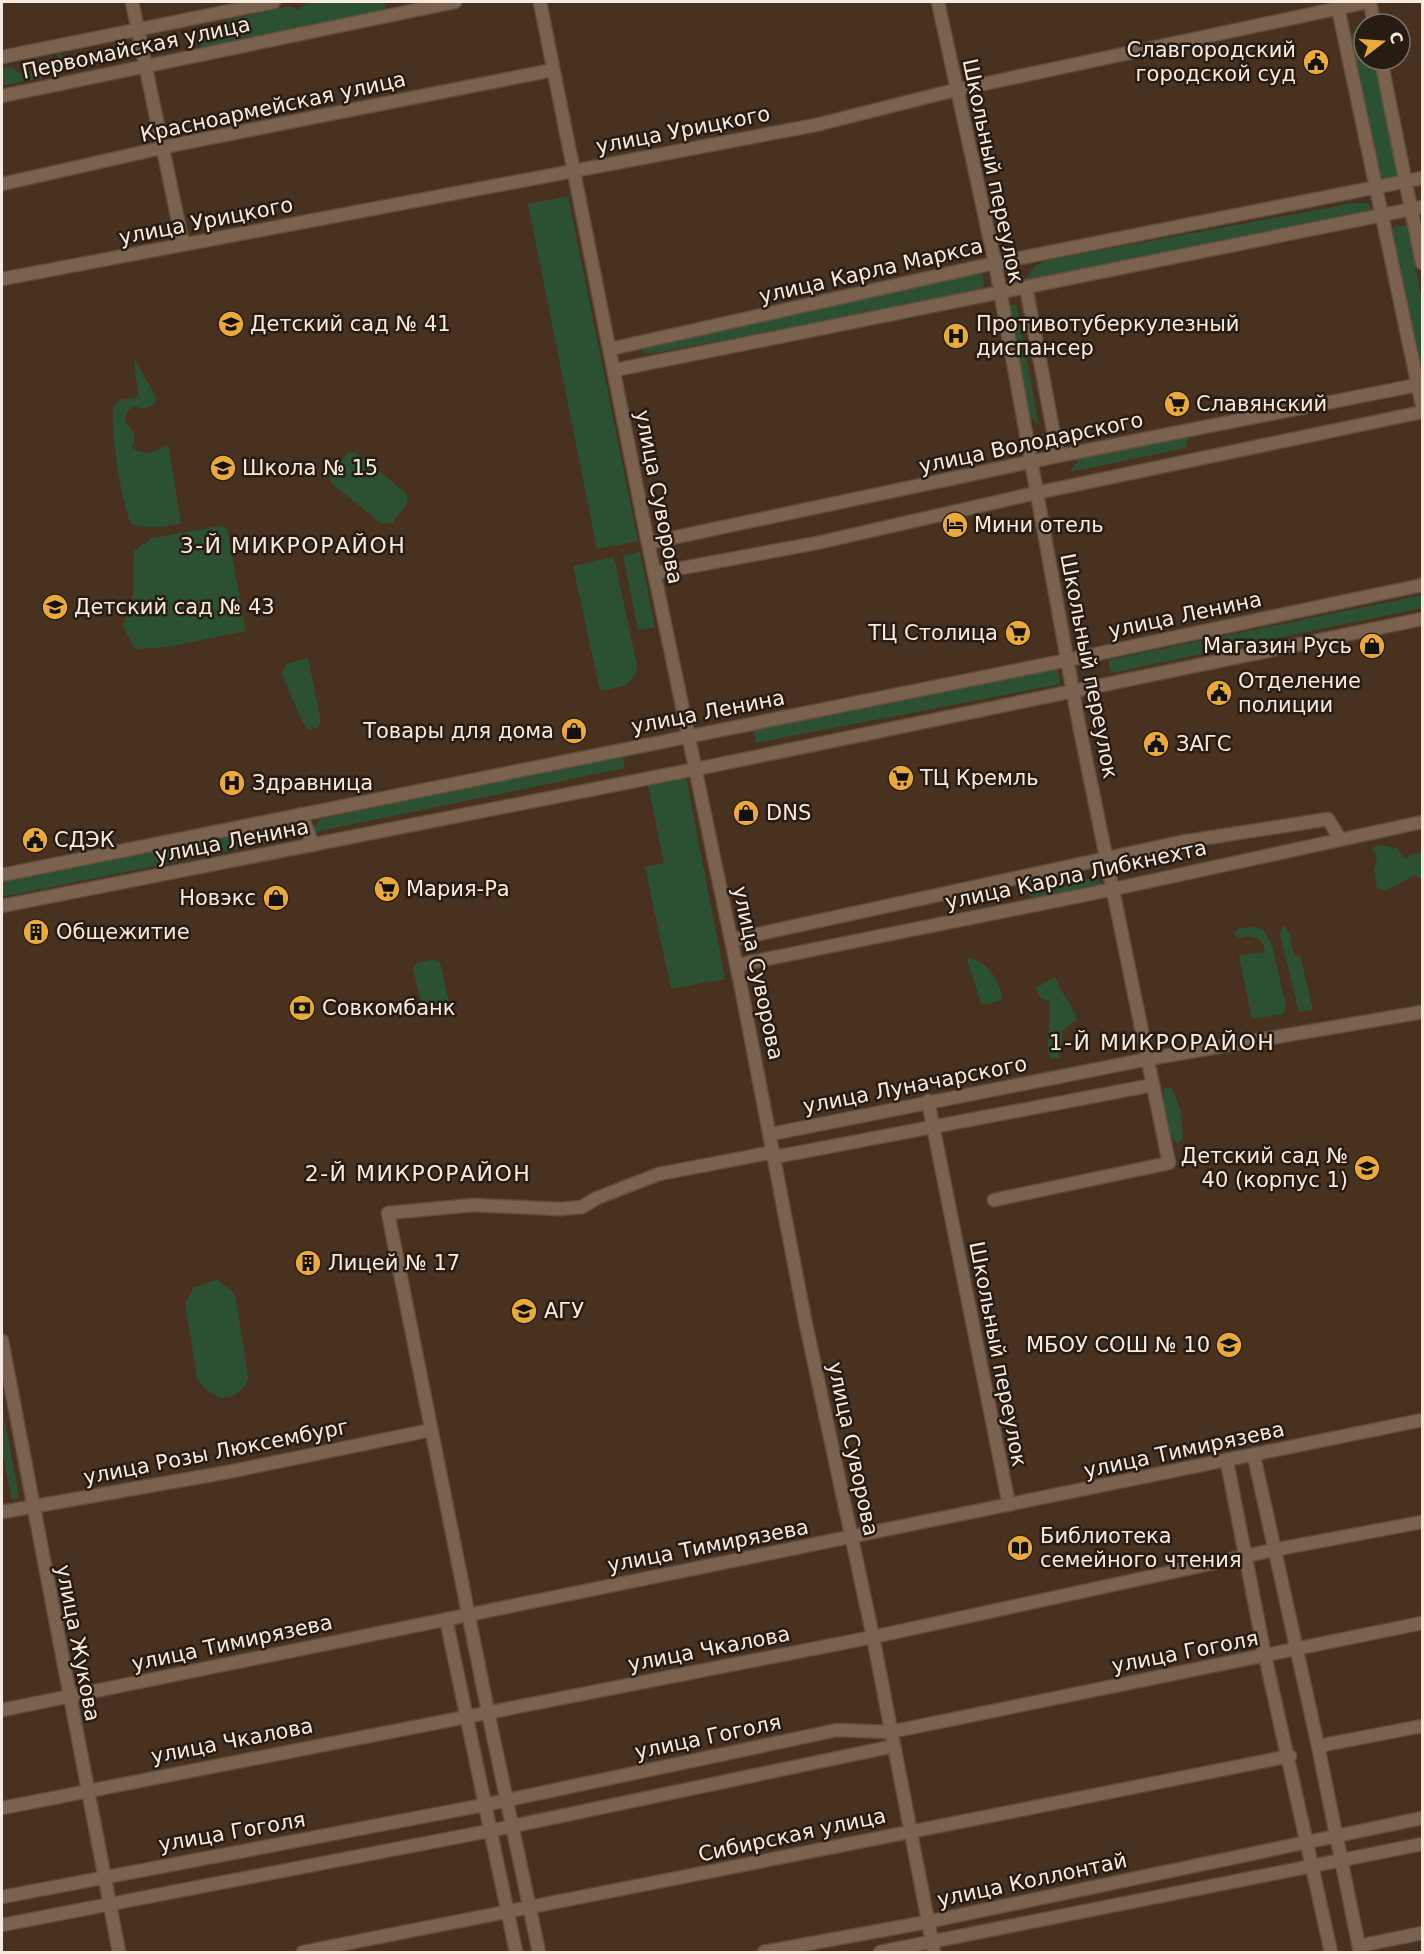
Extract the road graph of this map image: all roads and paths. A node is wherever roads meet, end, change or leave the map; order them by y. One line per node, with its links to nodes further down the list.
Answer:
1 (132, 2): 8 (street)
2 (274, 2): 8 (street, Первомайская улица)
3 (455, 2): 10 (street, Первомайская улица)
4 (540, 2): 11 (street, улица Суворова)
5 (938, 2): 13 (street, Школьный переулок)
6 (1369, 2): 7 (street, улица Урицкого)
7 (1337, 5): 13 (street, улица Урицкого); 20 (street)
8 (137, 29): 9 (street, Первомайская улица); 10 (street)
9 (2, 57)
10 (145, 66): 14 (street, Первомайская улица); 15 (street)
11 (553, 70): 15 (street, Красноармейская улица); 16 (street, улица Суворова)
12 (1383, 72): 18 (street)
13 (955, 90): 16 (street, улица Урицкого); 24 (street, Школьный переулок)
14 (2, 96)
15 (162, 147): 19 (street, Красноармейская улица); 23 (street)
16 (572, 170): 23 (street, улица Урицкого); 29 (street, улица Суворова)
17 (1422, 178): 18 (street, улица Карла Маркса)
18 (1406, 181): 20 (street, улица Карла Маркса); 21 (street)
19 (2, 184)
20 (1377, 186): 22 (street); 24 (street, улица Карла Маркса)
21 (1417, 208): 22 (street, улица Карла Маркса); 25 (street)
22 (1384, 216): 27 (street, улица Карла Маркса); 31 (street)
23 (183, 244): 26 (street, улица Урицкого)
24 (995, 262): 28 (street, Школьный переулок); 29 (street, улица Карла Маркса)
25 (1422, 263)
26 (2, 279)
27 (1026, 287): 28 (street, улица Карла Маркса); 34 (street)
28 (999, 292): 30 (street, улица Карла Маркса); 35 (street, Школьный переулок)
29 (610, 349): 30 (street, улица Суворова)
30 (615, 370): 37 (street, улица Суворова)
31 (1420, 384): 32 (street); 34 (street, улица Володарского)
32 (1422, 405)
33 (1422, 412): 36 (street)
34 (1058, 456): 35 (street, улица Володарского)
35 (1029, 462): 36 (street, Школьный переулок); 37 (street, улица Володарского)
36 (1036, 493): 38 (street); 41 (street, Школьный переулок)
37 (648, 543): 38 (street, улица Суворова)
38 (654, 573): 43 (street, улица Суворова)
39 (1422, 585): 41 (street, улица Ленина)
40 (1422, 619): 42 (street, улица Ленина)
41 (1068, 660): 42 (street, Школьный переулок); 43 (street, улица Ленина)
42 (1074, 690): 44 (street, улица Ленина); 49 (street, Школьный переулок)
43 (688, 736): 44 (street, улица Суворова); 45 (street, улица Ленина)
44 (696, 769): 48 (street, улица Ленина); 53 (street, улица Суворова)
45 (301, 814): 48 (street); 50 (street, улица Ленина)
46 (1422, 822): 47 (street, улица Карла Либкнехта)
47 (1340, 839): 49 (street, улица Карла Либкнехта); 51 (street, улица Карла Либкнехта)
48 (314, 845): 52 (street, улица Ленина)
49 (1108, 858): 51 (street, Школьный переулок); 53 (street, улица Карла Либкнехта)
50 (2, 875)
51 (1114, 888): 54 (street, улица Карла Либкнехта); 56 (street, Школьный переулок)
52 (2, 906)
53 (731, 940): 54 (street, улица Суворова)
54 (737, 965): 60 (street, улица Суворова)
55 (1422, 1012): 56 (street, улица Луначарского)
56 (1148, 1059): 57 (street, Школьный переулок); 58 (street, улица Луначарского)
57 (1153, 1085): 59 (street); 62 (street, Школьный переулок)
58 (928, 1101): 59 (street, Школьный переулок); 60 (street, улица Луначарского)
59 (933, 1127): 61 (street); 68 (street, Школьный переулок)
60 (771, 1134): 61 (street, улица Суворова)
61 (775, 1155): 65 (street); 72 (street, улица Суворова)
62 (994, 1200)
63 (2, 1341): 69 (street, улица Жукова)
64 (1422, 1420): 66 (street, улица Тимирязева)
65 (431, 1430): 69 (street, улица Розы Люксембург); 75 (street)
66 (1254, 1455): 67 (street, улица Тимирязева); 73 (street)
67 (1227, 1461): 68 (street, улица Тимирязева); 74 (street)
68 (1008, 1505): 72 (street, улица Тимирязева)
69 (33, 1506): 70 (street, улица Розы Люксембург); 81 (street, улица Жукова)
70 (4, 1511)
71 (1422, 1522): 73 (street, улица Чкалова)
72 (851, 1537): 75 (street, улица Тимирязева); 78 (street, улица Суворова)
73 (1273, 1550): 74 (street, улица Чкалова); 79 (street)
74 (1246, 1557): 78 (street, улица Чкалова); 80 (street)
75 (468, 1614): 76 (street, улица Тимирязева); 83 (street)
76 (446, 1619): 81 (street, улица Тимирязева); 84 (street)
77 (1422, 1623): 79 (street, улица Гоголя)
78 (873, 1637): 83 (street, улица Чкалова); 86 (street, улица Суворова)
79 (1296, 1650): 80 (street, улица Гоголя); 88 (street)
80 (1265, 1656): 86 (street, улица Гоголя); 89 (street)
81 (68, 1697): 82 (street, улица Тимирязева); 90 (street, улица Жукова)
82 (2, 1710)
83 (488, 1712): 84 (street, улица Чкалова); 91 (street)
84 (465, 1716): 90 (street, улица Чкалова); 92 (street)
85 (1422, 1726): 88 (street)
86 (890, 1732): 87 (street, улица Суворова); 91 (street, улица Гоголя)
87 (894, 1746): 95 (street); 97 (street, улица Суворова)
88 (1318, 1746): 98 (street)
89 (1290, 1756): 97 (street, Сибирская улица); 99 (street)
90 (87, 1789): 93 (street, улица Чкалова); 103 (street, улица Жукова)
91 (508, 1800): 92 (street, улица Гоголя); 95 (street)
92 (484, 1805): 96 (street); 103 (street, улица Гоголя)
93 (2, 1808)
94 (1422, 1818): 98 (street)
95 (513, 1826): 96 (street); 106 (street)
96 (489, 1831): 105 (street); 107 (street)
97 (910, 1831): 106 (street, Сибирская улица); 108 (street, улица Суворова)
98 (1337, 1836): 99 (street, улица Коллонтай); 101 (street)
99 (1308, 1842): 102 (street); 108 (street, улица Коллонтай)
100 (1422, 1844): 101 (street, улица Коллонтай)
101 (1343, 1861): 102 (street, улица Коллонтай); 112 (street)
102 (1313, 1866): 111 (street, улица Коллонтай); 119 (street)
103 (104, 1875): 104 (street, улица Гоголя); 105 (street, улица Жукова)
104 (2, 1896)
105 (109, 1903): 109 (street); 113 (street, улица Жукова)
106 (531, 1910): 107 (street, Сибирская улица); 116 (street)
107 (507, 1913): 114 (street, Сибирская улица); 115 (street)
108 (927, 1922): 111 (street, улица Суворова); 117 (street, улица Коллонтай)
109 (2, 1925)
110 (1422, 1933): 112 (street)
111 (933, 1947): 118 (street, улица Коллонтай)
112 (1360, 1949)
113 (119, 1953)
114 (303, 1953)
115 (516, 1953)
116 (539, 1953)
117 (764, 1953)
118 (880, 1953)
119 (1331, 1953)

